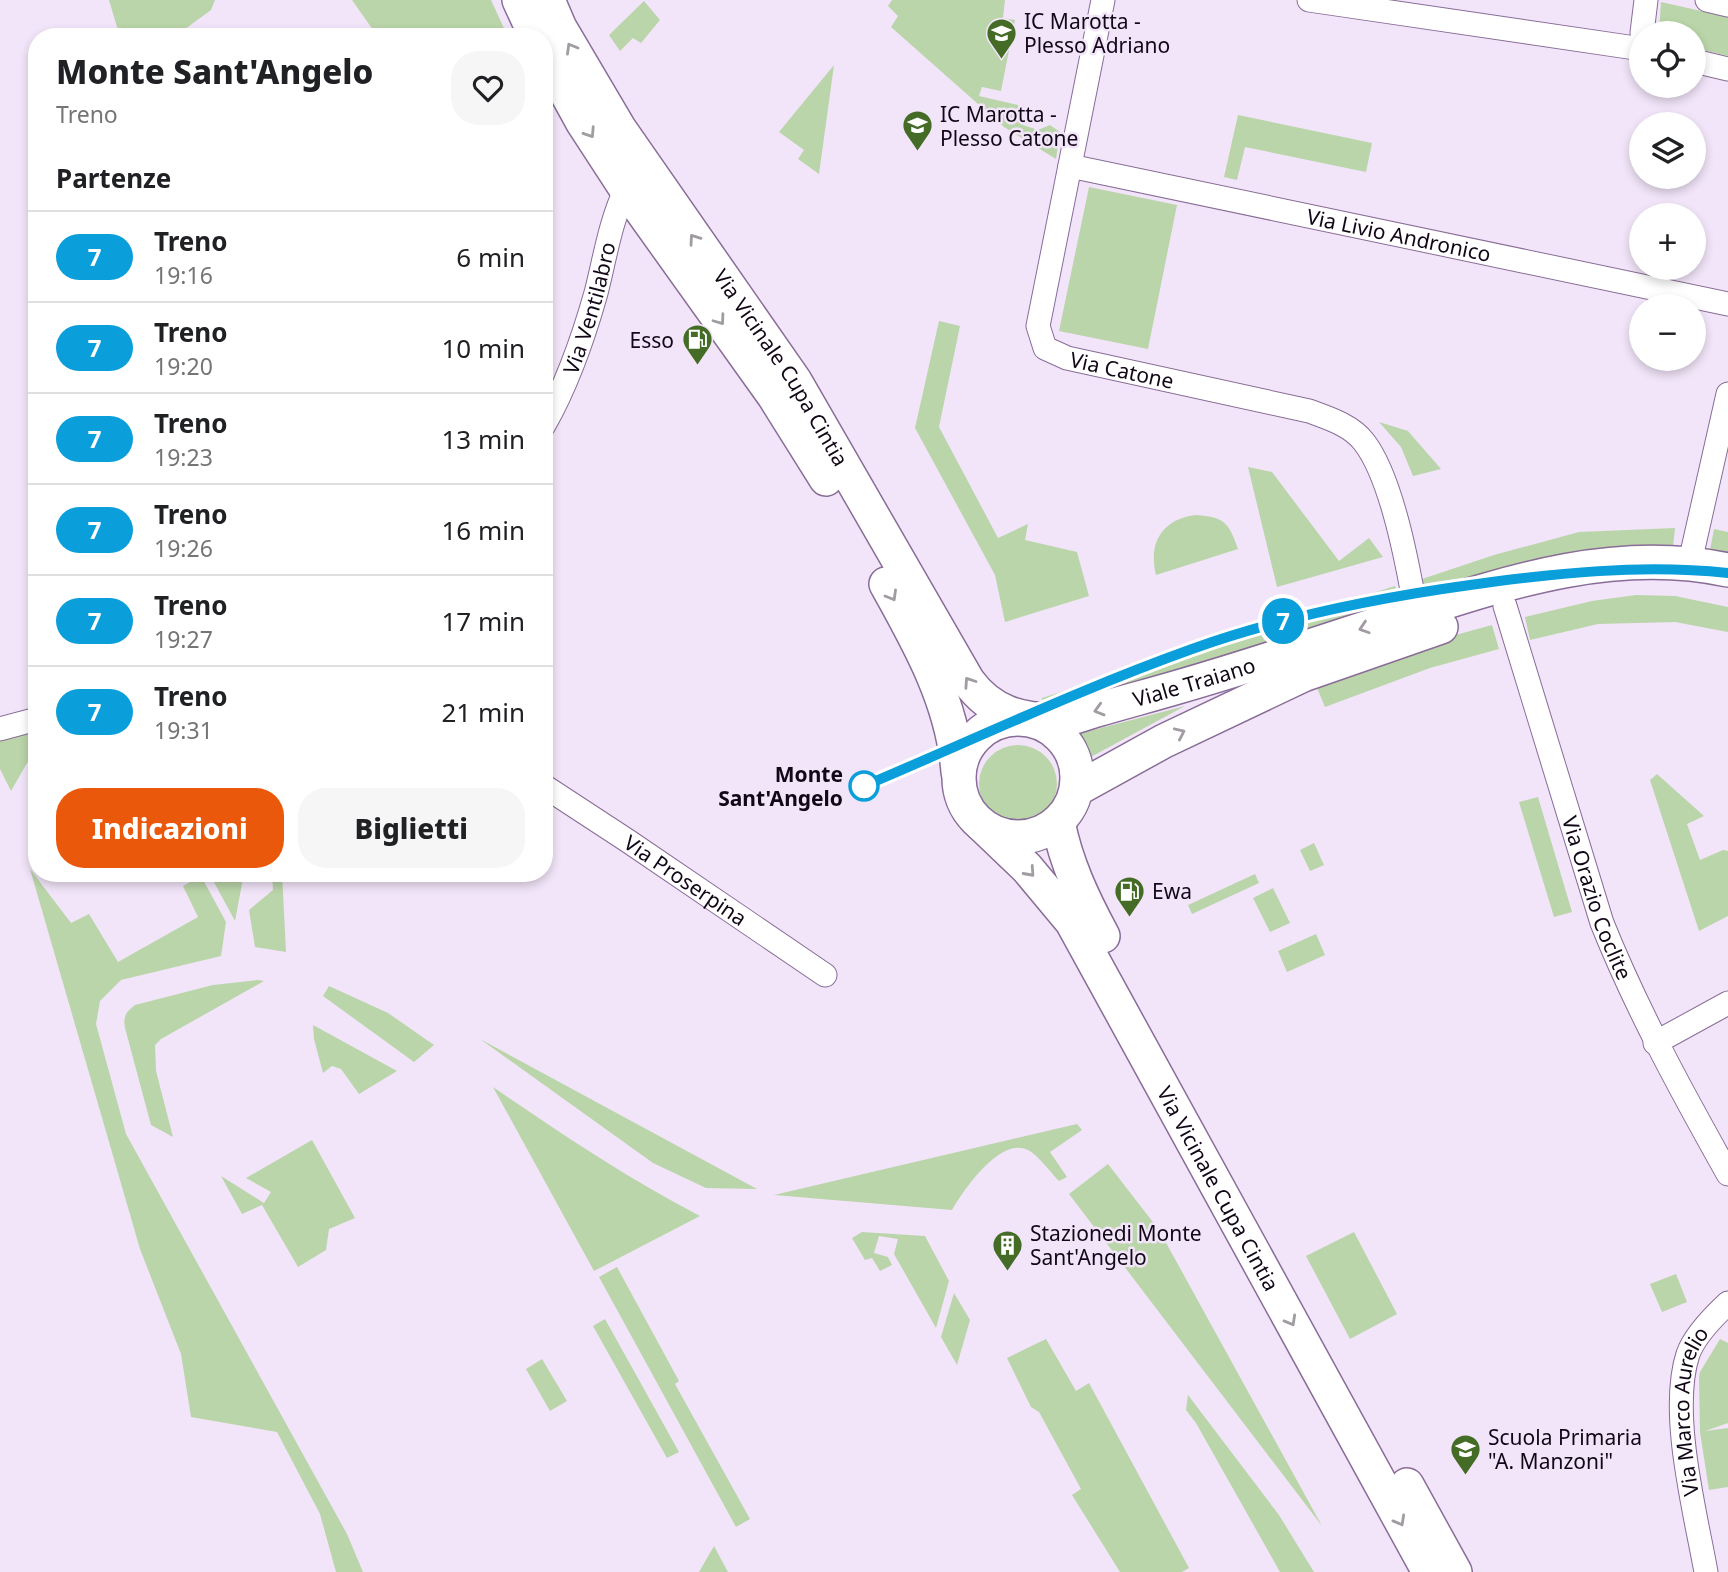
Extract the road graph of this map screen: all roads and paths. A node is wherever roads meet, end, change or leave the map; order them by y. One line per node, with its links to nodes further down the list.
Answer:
1 (519, 0): 9 (main road)
2 (548, 0): 16 (main road, Via Vicinale Cupa Cintia, one-way to 2)
3 (1103, 0): 14 (street, Via Catone)
4 (1309, 0): 10 (street)
5 (1646, 0): 8 (street)
6 (1707, 0): 7 (street)
7 (1728, 5)
8 (1644, 21)
9 (532, 28)
10 (1629, 40)
11 (1706, 64): 13 (street)
12 (553, 68): 15 (main road, Via Vicinale Cupa Cintia, one-way to 15)
13 (1728, 69)
14 (1070, 166): 17 (street, Via Livio Andronico); 24 (street, Via Catone)
15 (626, 188): 16 (main road); 19 (street, Via Ventilabro); 28 (main road, Via Vicinale Cupa Cintia, one-way to 28)
16 (668, 201): 25 (main road, Via Vicinale Cupa Cintia, one-way to 16)
17 (1728, 304)
18 (1728, 394): 21 (street)
19 (553, 407)
20 (1728, 570): 21 (main road, Viale Traiano)
21 (1689, 574): 22 (main road, Viale Traiano); 23 (main road, Viale Traiano)
22 (1728, 593)
23 (1502, 595): 24 (main road, Viale Traiano); 35 (street, Via Orazio Coclite)
24 (1418, 623): 25 (main road, Viale Traiano, one-way to 25); 29 (main road, Viale Traiano, one-way to 24)
25 (1024, 718): 28 (main road); 29 (main road)
26 (28, 721): 27 (street)
27 (0, 729)
28 (958, 772): 32 (main road)
29 (1077, 789): 31 (main road)
30 (553, 792): 33 (street, Via Proserpina)
31 (1058, 822): 32 (main road); 39 (main road, Via Vicinale Cupa Cintia)
32 (981, 824): 38 (main road, Via Vicinale Cupa Cintia, one-way to 38)
33 (825, 975)
34 (1728, 1003): 35 (street)
35 (1655, 1044): 36 (street, Via Orazio Coclite)
36 (1728, 1174)
37 (1728, 1303): 40 (street, Via Marco Aurelio)
38 (1429, 1572)
39 (1455, 1572)
40 (1706, 1572)

